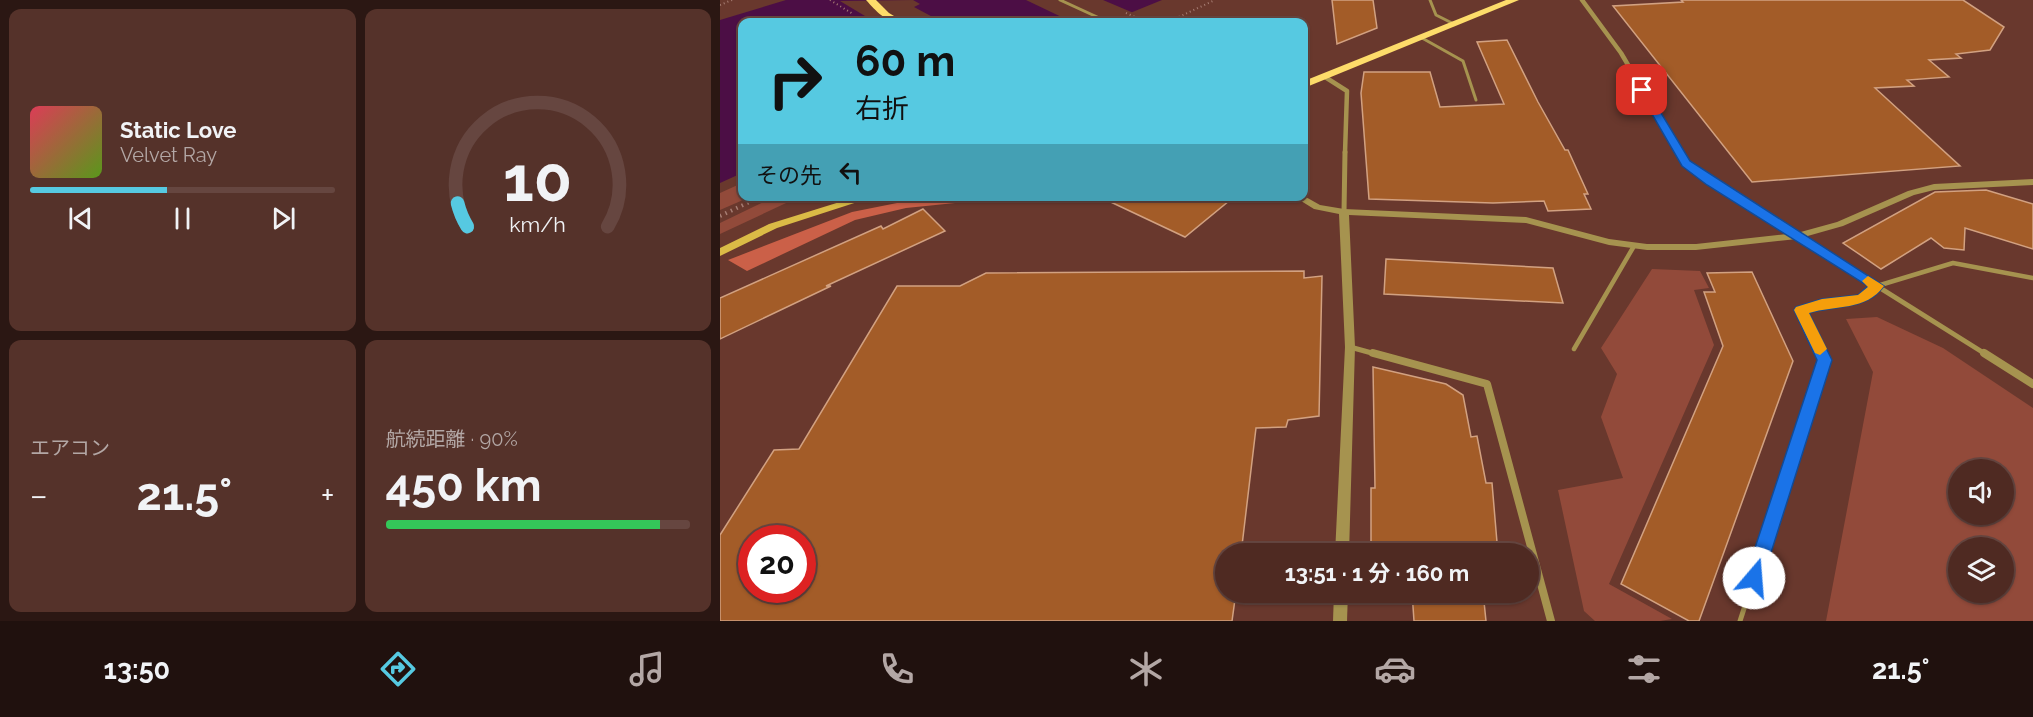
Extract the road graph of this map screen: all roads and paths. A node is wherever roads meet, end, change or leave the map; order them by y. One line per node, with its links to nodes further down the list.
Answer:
1 (732, 0): 9 (path)
2 (830, 0): 10 (path)
3 (871, 0): 11 (main road)
4 (1060, 0): 12 (lane)
5 (1215, 0): 13 (path)
6 (1430, 0): 14 (lane)
7 (1582, 0): 25 (street)
8 (1509, 1): 14 (main road)
9 (720, 4)
10 (856, 16)
11 (892, 18)
12 (1099, 18)
13 (1177, 18)
14 (1455, 24): 15 (main road)
15 (1422, 38): 16 (main road); 18 (lane)
16 (1325, 77): 17 (main road); 23 (street)
17 (1308, 83)
18 (1476, 100)
19 (2033, 182): 25 (street)
20 (752, 201): 24 (path)
21 (855, 201): 27 (main road)
22 (1306, 201): 23 (street)
23 (1344, 212): 26 (street); 30 (street)
24 (720, 216)
25 (1797, 236): 26 (street); 29 (street)
26 (1634, 246): 31 (lane)
27 (720, 252)
28 (2033, 278): 29 (lane)
29 (1877, 286): 32 (street); 37 (lane)
30 (1350, 347): 33 (street); 36 (street)
31 (1574, 349)
32 (2033, 384)
33 (1342, 543)
34 (1341, 603): 35 (street)
35 (1340, 621)
36 (1551, 621)
37 (1740, 621)

